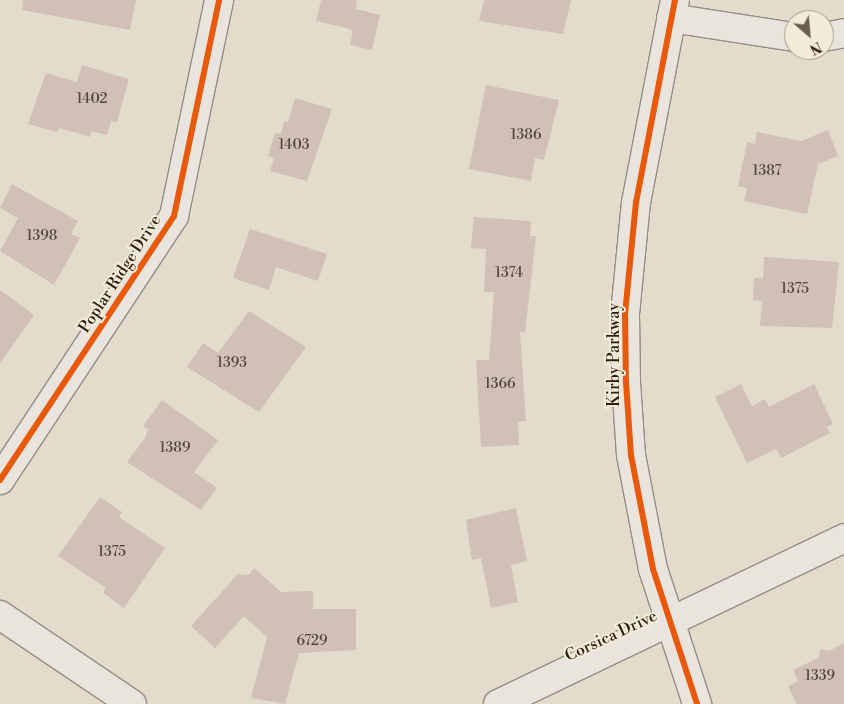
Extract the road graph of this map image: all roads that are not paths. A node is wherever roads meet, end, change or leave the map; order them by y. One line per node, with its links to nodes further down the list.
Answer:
1 (219, 0): 4 (street, Poplar Ridge Drive)
2 (673, 9): 3 (street); 7 (street, Kirby Parkway)
3 (784, 35)
4 (0, 480)
5 (844, 538): 7 (street, Corsica Drive)
6 (0, 615): 8 (street)
7 (668, 624): 9 (street, Corsica Drive); 10 (street, Kirby Parkway)
8 (132, 704)
9 (498, 704)
10 (697, 704)

